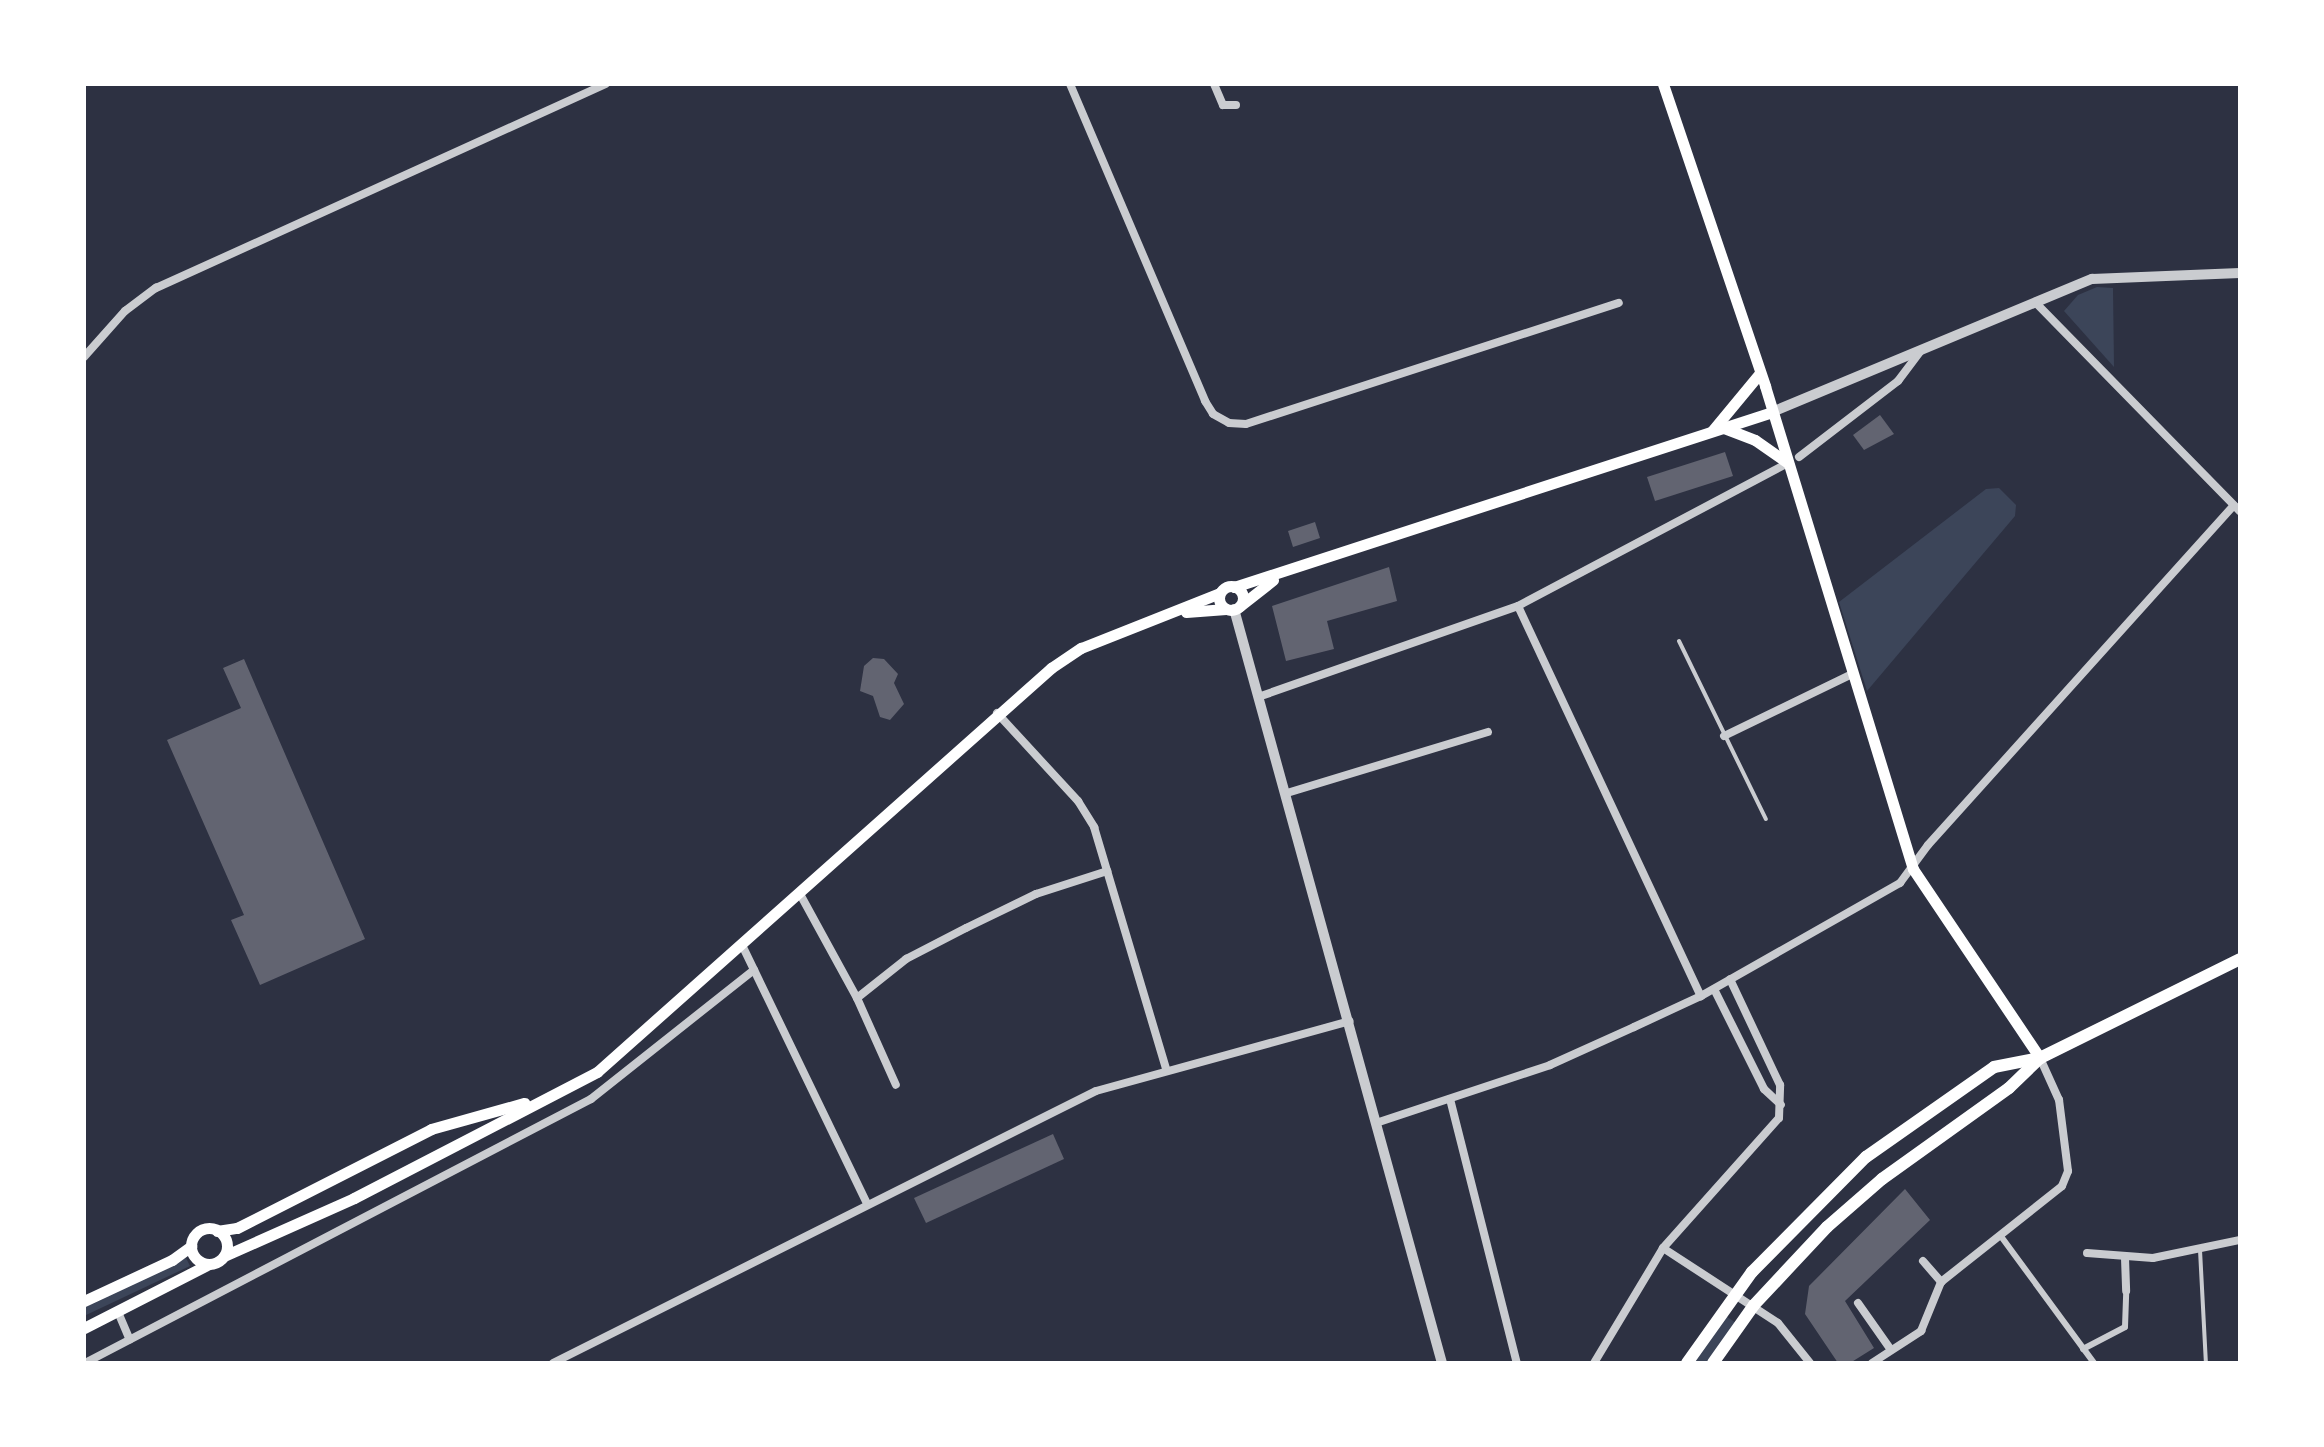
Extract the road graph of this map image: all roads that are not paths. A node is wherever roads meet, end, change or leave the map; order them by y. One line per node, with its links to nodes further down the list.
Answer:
1 (606, 84): 10 (street)
2 (1070, 84): 8 (street)
3 (1214, 84): 5 (street)
4 (1663, 84): 11 (main road)
5 (1236, 105)
6 (2240, 273): 7 (street)
7 (2035, 302): 9 (street); 15 (street)
8 (1619, 303)
9 (1921, 350): 12 (street); 14 (street)
10 (84, 357)
11 (1760, 373): 12 (main road); 13 (main road)
12 (1772, 412): 13 (main road); 14 (main road)
13 (1718, 430): 14 (main road); 16 (main road)
14 (1793, 460): 19 (street); 23 (main road)
15 (2237, 508): 30 (street)
16 (1277, 577): 17 (main road); 20 (main road)
17 (1234, 587): 18 (main road); 20 (main road)
18 (1220, 593): 20 (main road); 21 (main road)
19 (1518, 606): 24 (street); 38 (street)
20 (1233, 608): 21 (main road); 24 (street)
21 (1165, 614): 25 (main road)
22 (1679, 641): 27 (lane)
23 (1852, 674): 27 (street); 30 (main road)
24 (1261, 696): 28 (street)
25 (997, 713): 31 (street); 32 (main road)
26 (1488, 732): 28 (street)
27 (1724, 736): 29 (lane)
28 (1287, 793): 40 (street)
29 (1766, 819)
30 (1913, 869): 36 (street); 41 (main road)
31 (1107, 871): 39 (street); 42 (street)
32 (800, 894): 33 (main road); 39 (street)
33 (742, 945): 35 (street); 44 (main road)
34 (2240, 959): 41 (main road)
35 (754, 970): 48 (street); 68 (street)
36 (1730, 979): 37 (street); 46 (street)
37 (1714, 989): 38 (street); 46 (street)
38 (1701, 996): 45 (street)
39 (857, 998): 43 (street)
40 (1350, 1021): 42 (street); 47 (street)
41 (2040, 1058): 50 (street); 62 (main road); 65 (main road)
42 (1166, 1069): 48 (street)
43 (896, 1085)
44 (551, 1094): 49 (main road); 56 (main road)
45 (1450, 1099): 47 (street); 74 (street)
46 (1781, 1105): 53 (street)
47 (1379, 1122): 73 (street)
48 (867, 1204): 72 (street)
49 (217, 1231): 52 (main road); 56 (main road)
50 (2000, 1235): 60 (street); 69 (street)
51 (2240, 1240): 54 (street)
52 (191, 1246): 59 (main road); 63 (main road)
53 (1663, 1248): 62 (street); 75 (street)
54 (2200, 1250): 57 (street); 81 (lane)
55 (2087, 1253): 57 (street)
56 (224, 1256): 59 (main road)
57 (2125, 1258): 61 (street)
58 (1923, 1261): 60 (street)
59 (209, 1264): 66 (main road)
60 (1941, 1282): 70 (street)
61 (2126, 1291): 69 (street)
62 (1734, 1294): 65 (street); 76 (main road)
63 (84, 1301)
64 (1858, 1303): 70 (street)
65 (1754, 1305): 77 (main road); 78 (street)
66 (118, 1312): 67 (main road); 68 (street)
67 (84, 1328)
68 (130, 1340): 71 (street)
69 (2083, 1349): 80 (street)
70 (1891, 1350): 79 (street)
71 (85, 1363)
72 (553, 1363)
73 (1442, 1363)
74 (1517, 1363)
75 (1594, 1363)
76 (1687, 1363)
77 (1713, 1363)
78 (1810, 1363)
79 (1872, 1363)
80 (2094, 1363)
81 (2206, 1363)

